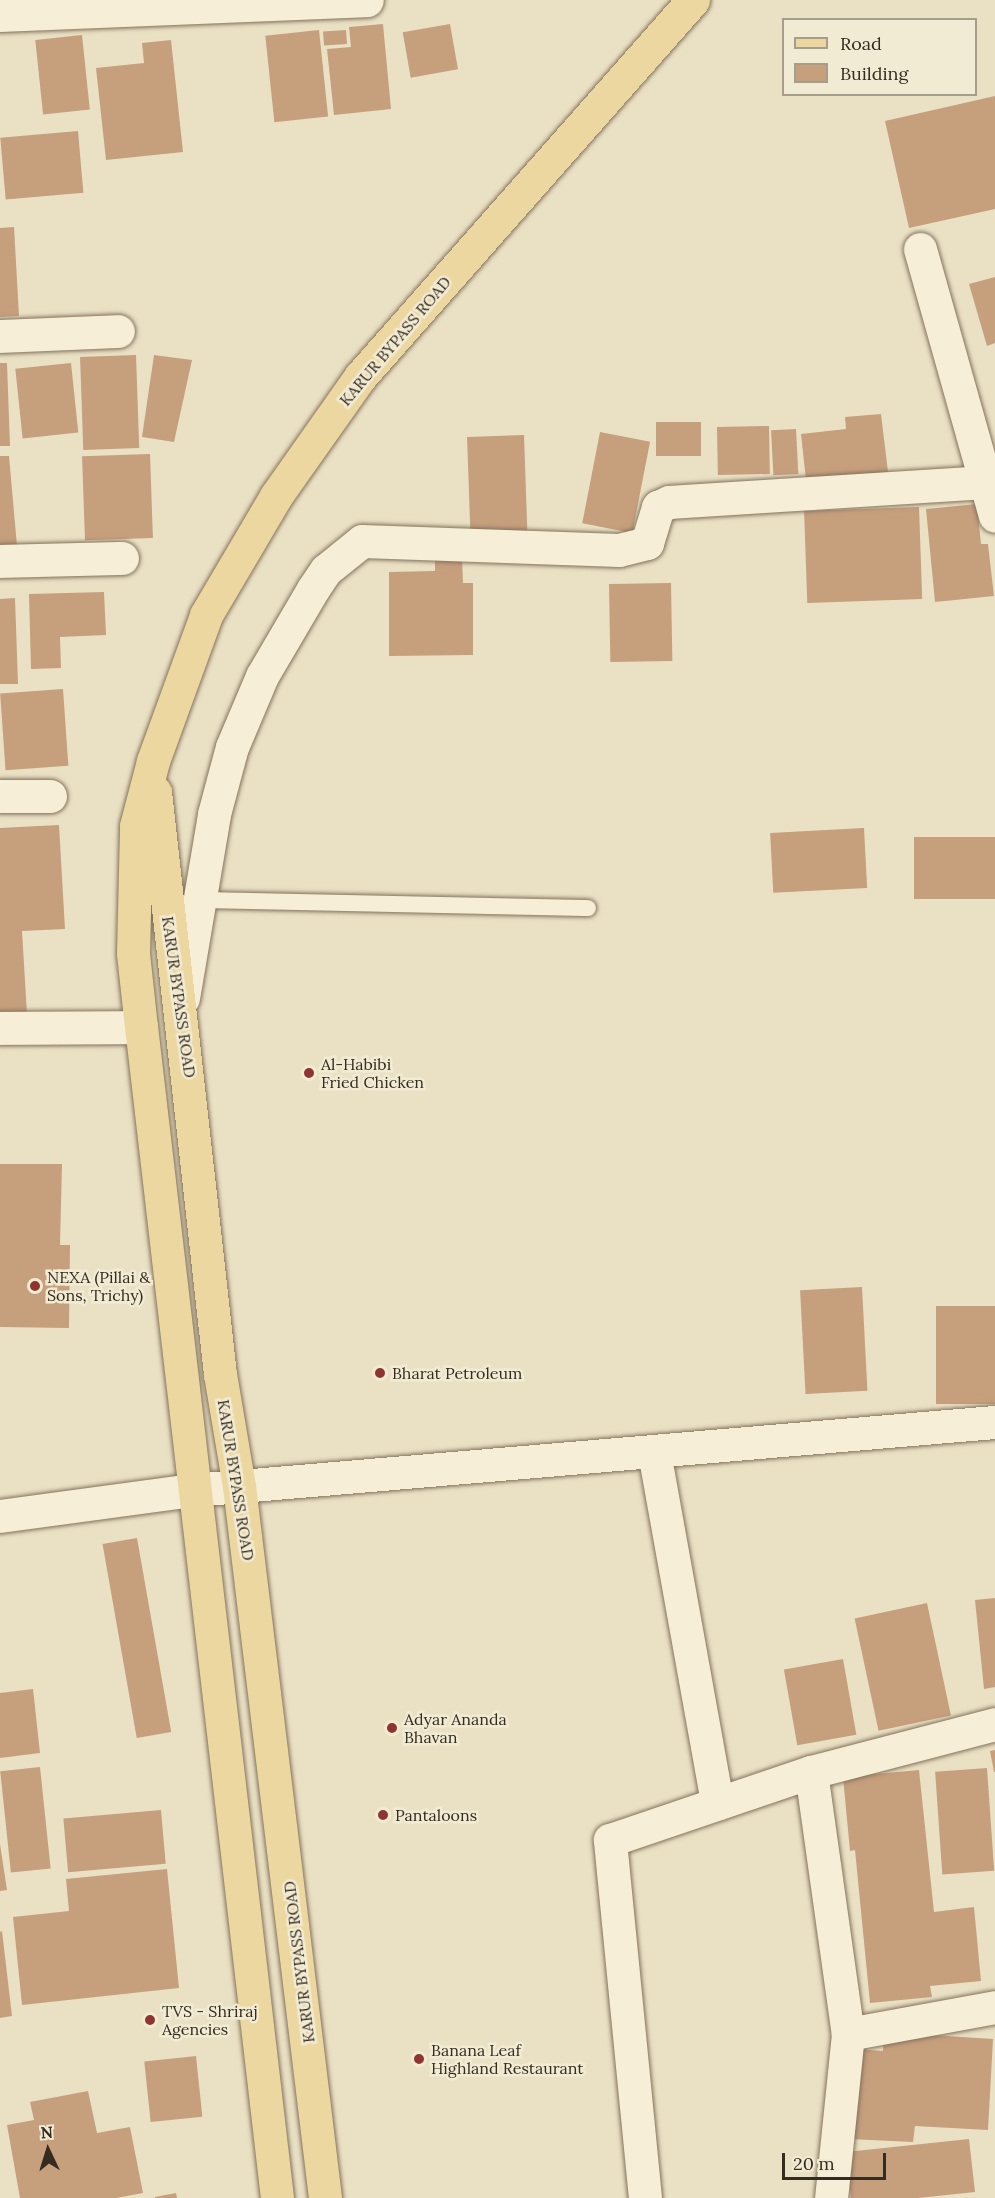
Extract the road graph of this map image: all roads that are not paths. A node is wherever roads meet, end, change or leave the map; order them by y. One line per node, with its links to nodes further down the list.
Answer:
1 (367, 0): 3 (street)
2 (693, 0): 11 (main road, KARUR BYPASS ROAD)
3 (0, 15)
4 (920, 249): 7 (street)
5 (118, 331): 6 (street)
6 (0, 336)
7 (985, 482): 8 (street); 14 (street)
8 (995, 516)
9 (122, 558): 10 (street)
10 (0, 561)
11 (153, 761): 16 (main road, KARUR BYPASS ROAD); 17 (main road, KARUR BYPASS ROAD)
12 (0, 796): 13 (street)
13 (50, 796)
14 (199, 900): 15 (lane); 16 (street)
15 (588, 908)
16 (182, 1011): 21 (main road, KARUR BYPASS ROAD)
17 (141, 1027): 18 (street); 22 (main road, KARUR BYPASS ROAD)
18 (0, 1028)
19 (995, 1422): 20 (street)
20 (654, 1452): 21 (street); 26 (street)
21 (239, 1486): 22 (street); 30 (main road, KARUR BYPASS ROAD)
22 (193, 1490): 23 (street); 29 (main road, KARUR BYPASS ROAD)
23 (0, 1516)
24 (995, 1724): 25 (street)
25 (811, 1772): 26 (street); 28 (street)
26 (717, 1803): 31 (street)
27 (995, 2007): 28 (street)
28 (848, 2034): 32 (street)
29 (277, 2198)
30 (325, 2198)
31 (645, 2198)
32 (831, 2198)

